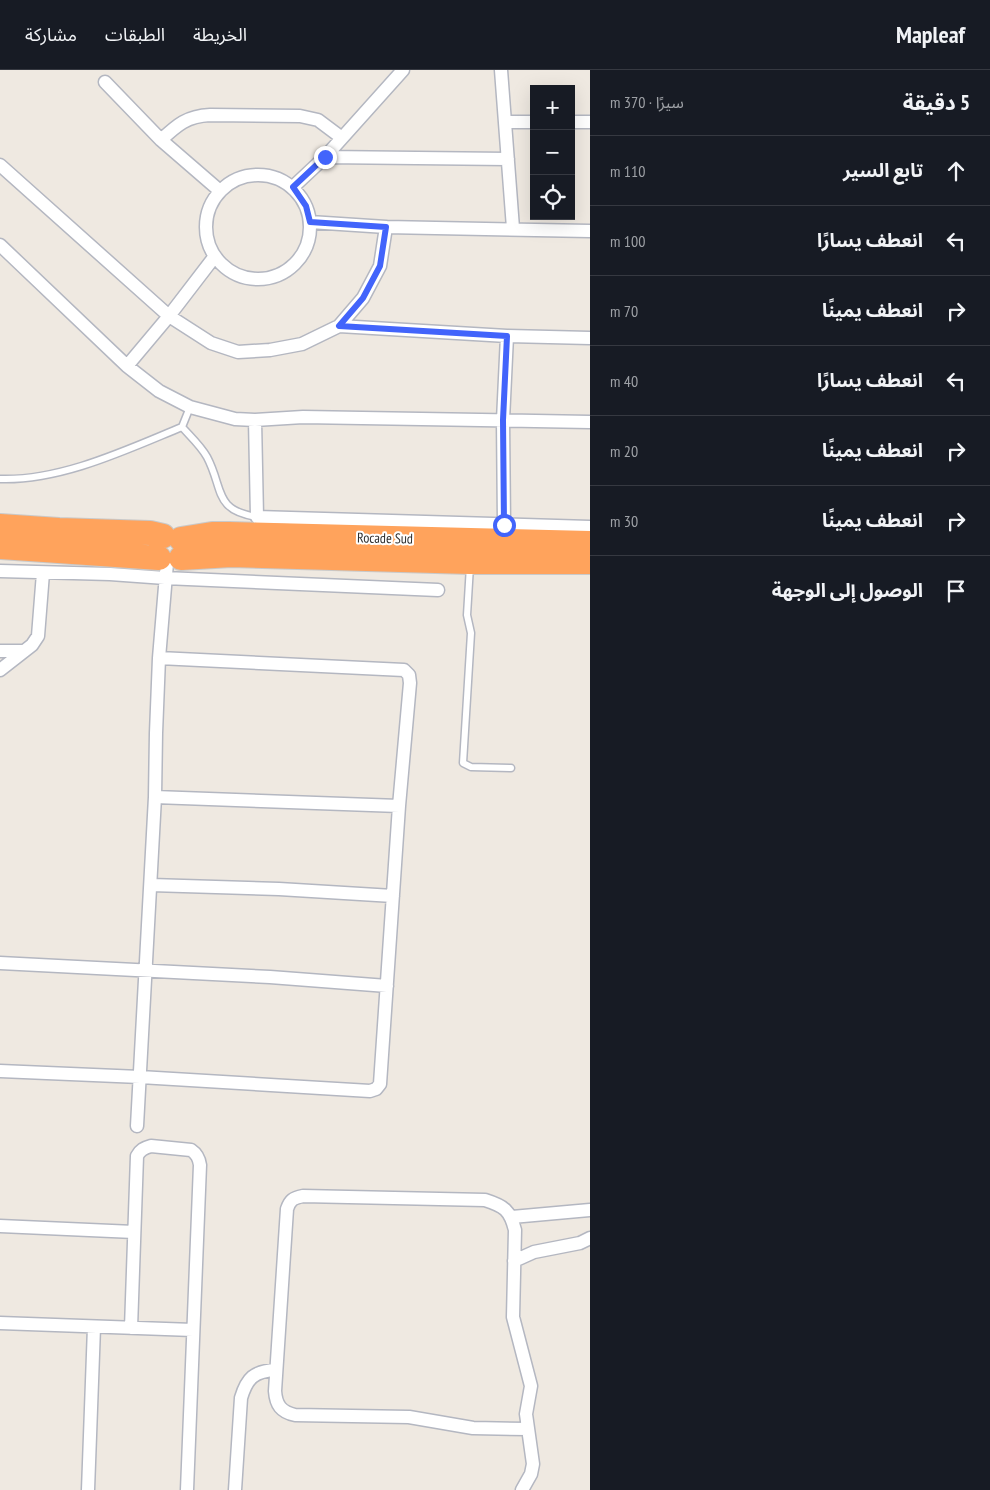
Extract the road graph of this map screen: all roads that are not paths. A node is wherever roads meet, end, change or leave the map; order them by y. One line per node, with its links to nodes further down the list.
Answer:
1 (403, 70): 8 (street)
2 (501, 70): 4 (street)
3 (105, 82): 9 (street)
4 (505, 122): 5 (street); 11 (street)
5 (530, 122)
6 (575, 122): 7 (street)
7 (590, 122)
8 (342, 138): 9 (street); 10 (street)
9 (161, 140): 14 (street)
10 (325, 157): 11 (street); 13 (street)
11 (508, 159): 17 (street)
12 (0, 165): 21 (street)
13 (293, 187): 14 (street); 15 (street)
14 (220, 191): 20 (street)
15 (310, 222): 16 (street); 20 (street)
16 (386, 227): 17 (street); 22 (street)
17 (513, 228): 18 (street)
18 (590, 231)
19 (0, 245): 25 (street)
20 (215, 256): 21 (street)
21 (169, 316): 22 (street); 25 (street)
22 (339, 326): 23 (street)
23 (507, 336): 24 (street); 28 (street)
24 (590, 338)
25 (127, 366): 26 (street)
26 (190, 407): 27 (street); 30 (lane)
27 (255, 420): 28 (street); 32 (street)
28 (503, 420): 29 (street); 33 (street)
29 (590, 422)
30 (182, 427): 31 (lane); 32 (lane)
31 (0, 479)
32 (257, 517): 33 (street)
33 (504, 525): 35 (street)
34 (0, 526): 38 (highway, Rocade Sud)
35 (590, 527)
36 (590, 543): 38 (highway, Rocade Sud)
37 (0, 547): 38 (highway, Rocade Sud)
38 (169, 555): 39 (highway, Rocade Sud); 42 (street); 43 (street); 46 (street)
39 (470, 562): 40 (highway, Rocade Sud); 48 (lane)
40 (590, 562)
41 (0, 571): 42 (street)
42 (43, 573): 45 (street)
43 (438, 590)
44 (0, 651): 45 (street)
45 (24, 652): 47 (street)
46 (159, 658): 49 (street); 50 (street)
47 (0, 670)
48 (511, 768)
49 (155, 797): 50 (street); 51 (street)
50 (399, 806): 52 (street)
51 (151, 885): 52 (street); 54 (street)
52 (393, 896): 55 (street)
53 (0, 963): 54 (street)
54 (145, 971): 55 (street); 57 (street)
55 (387, 986): 57 (street)
56 (0, 1071): 57 (street)
57 (140, 1077): 58 (street)
58 (137, 1126)
59 (590, 1210): 60 (street)
60 (512, 1217): 64 (street); 69 (street)
61 (0, 1226): 62 (street)
62 (134, 1232): 67 (street); 68 (street)
63 (590, 1238): 64 (street)
64 (514, 1261): 70 (street)
65 (0, 1323): 66 (street)
66 (94, 1326): 67 (street); 71 (street)
67 (131, 1328): 68 (street)
68 (193, 1330): 72 (street)
69 (276, 1370): 70 (street); 73 (street)
70 (528, 1429): 74 (street)
71 (88, 1490)
72 (187, 1490)
73 (235, 1490)
74 (522, 1490)

